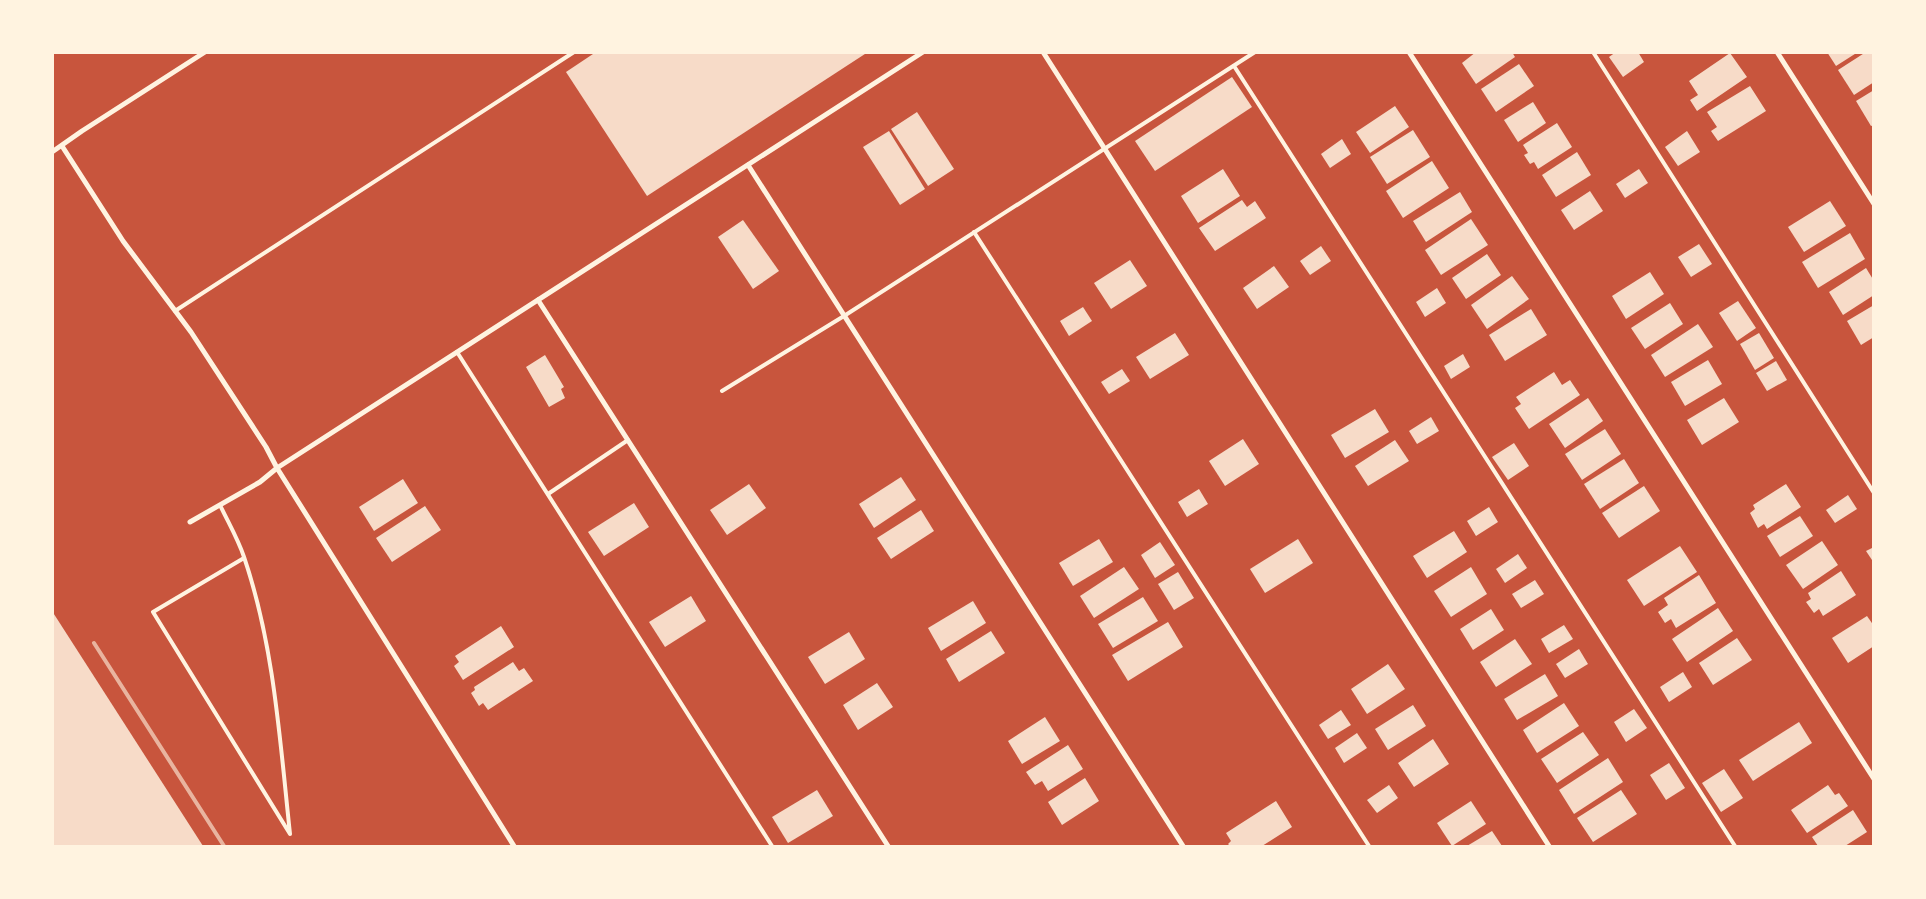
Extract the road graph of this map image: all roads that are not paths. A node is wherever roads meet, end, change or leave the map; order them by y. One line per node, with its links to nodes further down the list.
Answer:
1 (205, 52): 10 (street)
2 (574, 52): 17 (lane)
3 (923, 52): 13 (street)
4 (1043, 52): 11 (street)
5 (1255, 52): 9 (lane)
6 (1409, 52): 28 (street)
7 (1593, 52): 23 (lane)
8 (1777, 52): 14 (street)
9 (1234, 66): 11 (lane); 35 (lane)
10 (62, 146): 12 (street); 17 (street)
11 (1104, 148): 15 (lane); 34 (street)
12 (52, 152)
13 (748, 165): 16 (street); 18 (street)
14 (1874, 204)
15 (974, 232): 18 (lane); 33 (lane)
16 (538, 300): 19 (street); 21 (street)
17 (176, 311): 22 (street)
18 (844, 316): 20 (lane); 32 (street)
19 (457, 352): 22 (street); 24 (lane)
20 (722, 391)
21 (628, 440): 24 (lane); 31 (street)
22 (277, 468): 25 (street); 29 (street)
23 (1874, 493)
24 (548, 494): 30 (lane)
25 (220, 505): 26 (street); 27 (lane)
26 (190, 522)
27 (244, 558): 27 (lane)
28 (1874, 779)
29 (514, 846)
30 (772, 846)
31 (888, 846)
32 (1183, 846)
33 (1369, 846)
34 (1549, 846)
35 (1736, 846)

